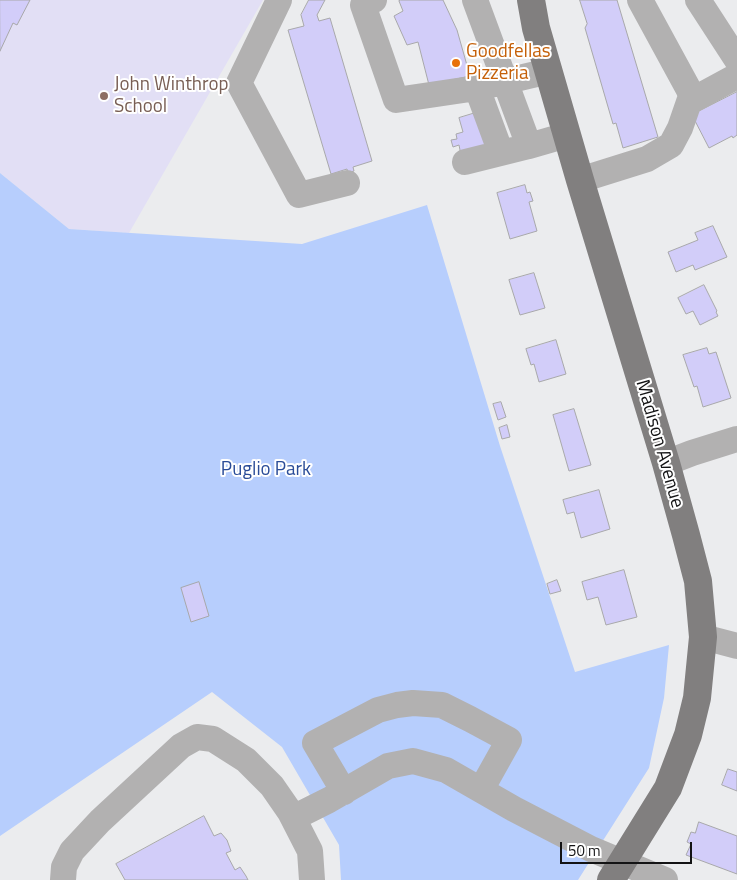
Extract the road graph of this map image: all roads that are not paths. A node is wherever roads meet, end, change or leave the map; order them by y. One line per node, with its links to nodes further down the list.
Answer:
1 (279, 0): 18 (street)
2 (475, 0): 10 (street)
3 (531, 0): 8 (main road, Madison Avenue)
4 (640, 0): 12 (street)
5 (698, 0): 7 (street)
6 (369, 2): 11 (street)
7 (737, 60)
8 (549, 71): 10 (street); 13 (main road, Madison Avenue)
9 (737, 76): 12 (street)
10 (504, 81): 11 (street); 14 (street)
11 (477, 88): 15 (street)
12 (690, 102): 17 (street)
13 (567, 134): 14 (street); 17 (main road, Madison Avenue)
14 (529, 146): 15 (street)
15 (501, 153): 16 (street)
16 (465, 162)
17 (580, 180): 20 (main road, Madison Avenue)
18 (347, 183)
19 (737, 439): 20 (street)
20 (666, 463): 21 (main road, Madison Avenue)
21 (703, 637): 22 (street); 26 (main road, Madison Avenue)
22 (737, 646)
23 (481, 790): 24 (street); 24 (street); 26 (street)
24 (344, 792): 25 (street)
25 (293, 818): 27 (street); 28 (street)
26 (617, 871): 29 (street)
27 (63, 880)
28 (312, 880)
29 (665, 880)

